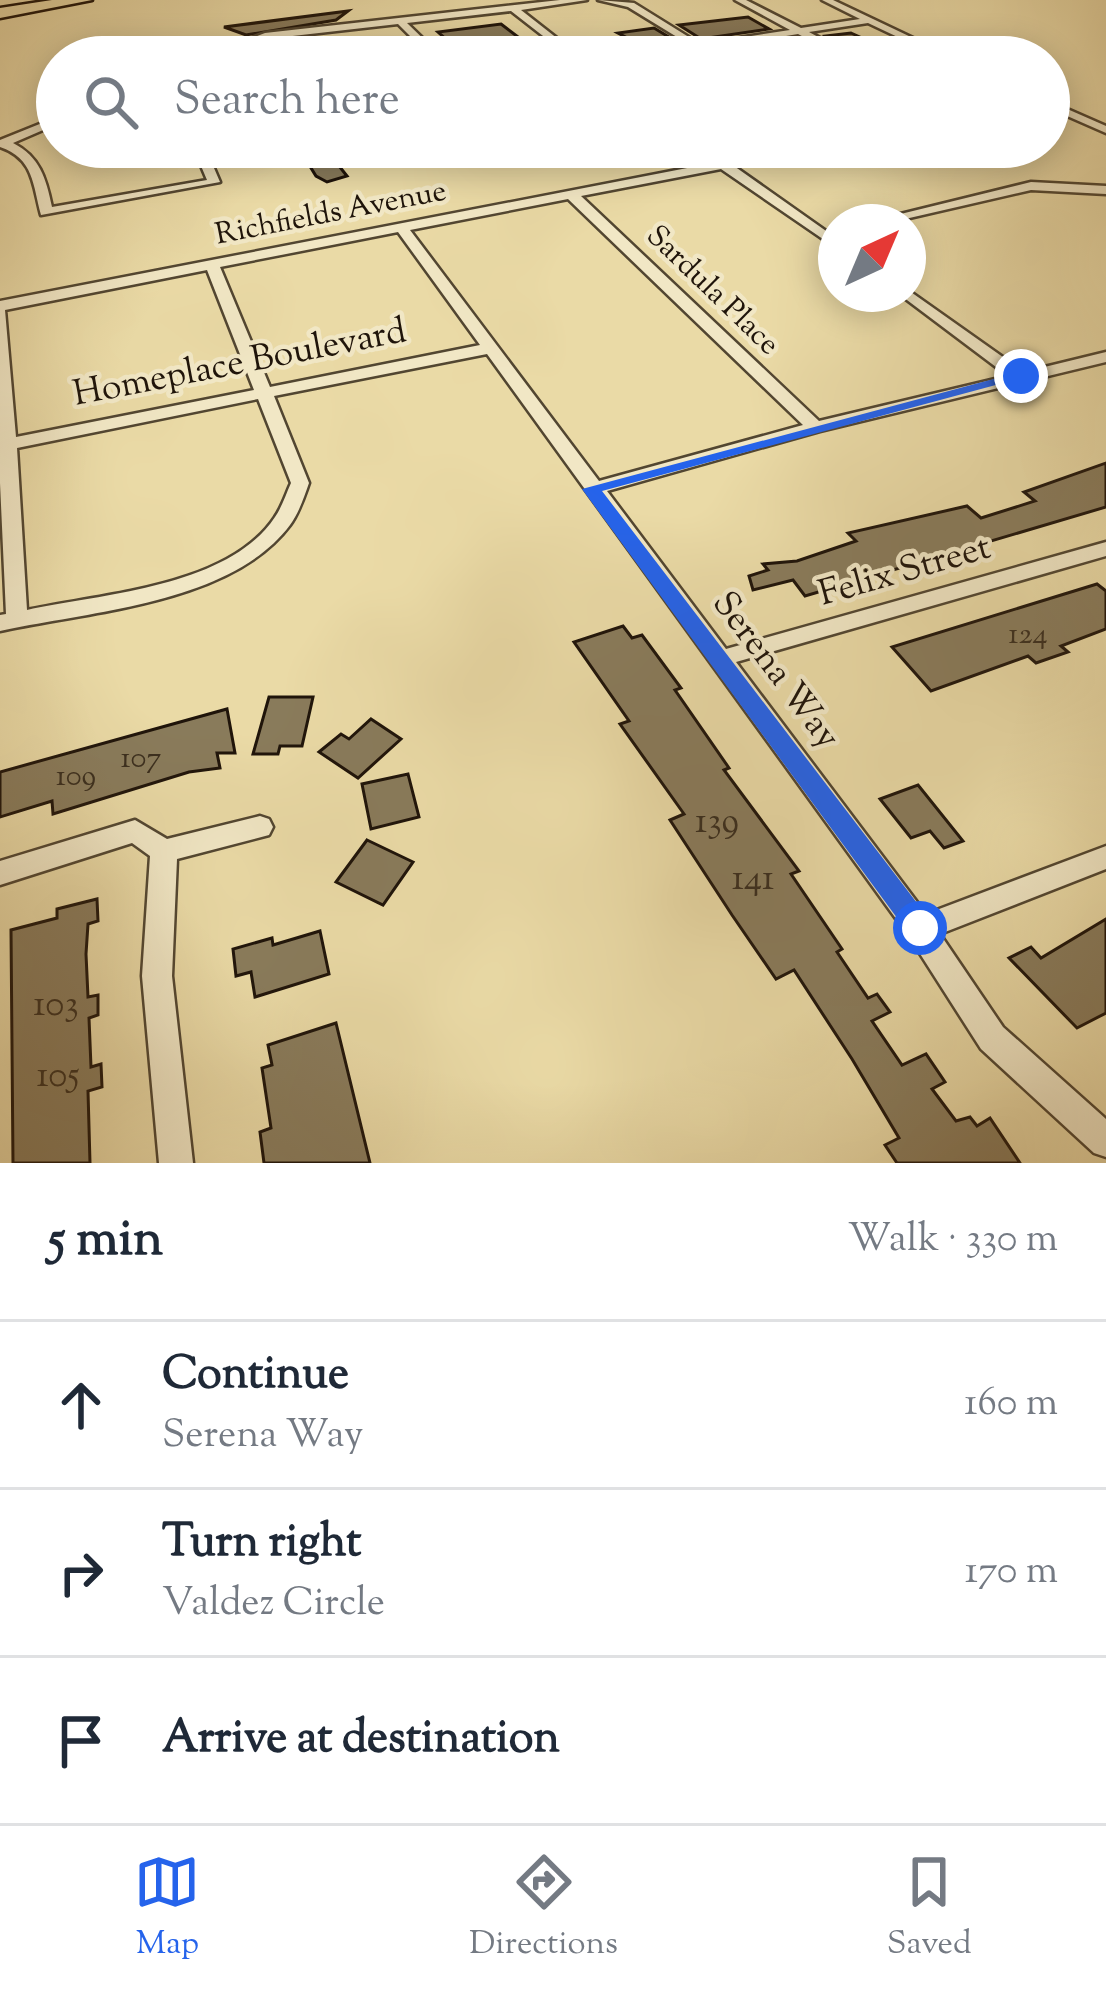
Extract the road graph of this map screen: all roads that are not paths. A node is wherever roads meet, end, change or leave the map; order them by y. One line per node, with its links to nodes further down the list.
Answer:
1 (28, 0): 7 (highway)
2 (84, 0): 9 (highway)
3 (583, 0): 8 (street)
4 (602, 0): 16 (street)
5 (740, 0): 12 (street)
6 (826, 0): 11 (street)
7 (0, 4)
8 (512, 8): 10 (street); 15 (street)
9 (0, 13)
10 (399, 20): 13 (street); 14 (street)
11 (871, 20): 12 (street); 19 (street)
12 (802, 31): 17 (street); 18 (street)
13 (265, 36)
14 (415, 36)
15 (549, 36)
16 (681, 36)
17 (770, 36)
18 (811, 36)
19 (904, 36)
20 (1070, 114): 22 (street)
21 (36, 129): 23 (street)
22 (1106, 130)
23 (2, 143): 24 (street)
24 (36, 163)
25 (37, 168): 26 (street)
26 (208, 168)
27 (711, 168): 30 (street, Richfields Avenue)
28 (731, 168): 32 (street)
29 (1106, 190): 31 (street)
30 (572, 195): 33 (street, Richfields Avenue); 41 (street, Sardula Place)
31 (926, 211)
32 (818, 225)
33 (403, 229): 34 (street, Richfields Avenue); 37 (street, Serena Way)
34 (212, 263): 36 (street, Richfields Avenue); 40 (street)
35 (926, 308): 39 (street)
36 (0, 309): 42 (street)
37 (486, 349): 40 (street, Homeplace Boulevard); 43 (street, Serena Way)
38 (1106, 357): 39 (street)
39 (1021, 376): 41 (street)
40 (268, 392): 42 (street, Homeplace Boulevard); 45 (street)
41 (815, 427): 43 (street)
42 (8, 445): 45 (street)
43 (591, 489): 46 (street, Serena Way)
44 (1106, 549): 46 (street, Felix Street)
45 (9, 620)
46 (723, 658): 51 (street, Serena Way)
47 (260, 827): 48 (street)
48 (164, 851): 50 (street); 53 (street)
49 (1106, 857): 51 (street)
50 (0, 873)
51 (920, 928): 52 (street, Serena Way)
52 (1106, 1141)
53 (176, 1163)

